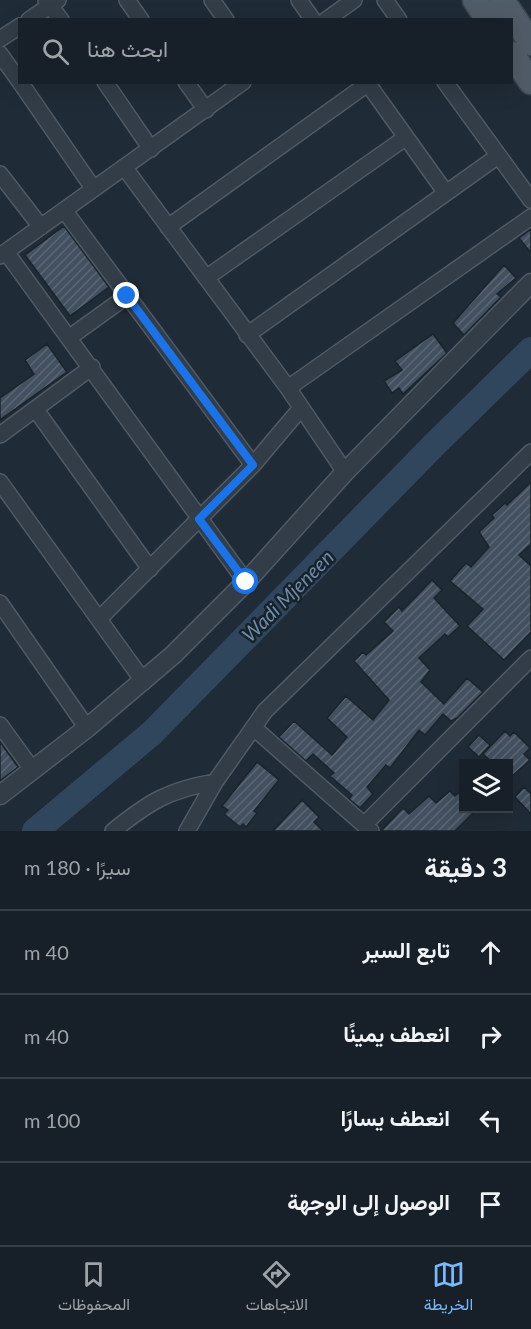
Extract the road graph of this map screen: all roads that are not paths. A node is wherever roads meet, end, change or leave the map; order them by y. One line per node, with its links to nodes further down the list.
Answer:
1 (127, 0): 11 (street)
2 (212, 0): 12 (street)
3 (299, 0): 13 (street)
4 (354, 0): 14 (street)
5 (385, 0): 15 (street)
6 (475, 0): 16 (main road)
7 (502, 0): 19 (main road)
8 (52, 2): 9 (street); 10 (street)
9 (32, 18)
10 (60, 18)
11 (140, 18)
12 (225, 18)
13 (312, 18)
14 (329, 18)
15 (398, 18)
16 (487, 18)
17 (18, 27): 18 (street)
18 (0, 39)
19 (531, 44)
20 (0, 54): 22 (street)
21 (513, 55): 23 (main road)
22 (18, 79)
23 (531, 82)
24 (21, 84): 37 (street)
25 (106, 84): 33 (street)
26 (187, 84): 31 (street)
27 (240, 84): 31 (street)
28 (368, 84): 43 (street)
29 (370, 84): 32 (street)
30 (446, 84): 34 (street)
31 (206, 110): 33 (street)
32 (405, 138): 38 (street); 45 (street)
33 (151, 149): 35 (street)
34 (498, 156): 38 (street); 39 (street)
35 (124, 167): 37 (street); 43 (street)
36 (0, 174): 42 (street)
37 (93, 188): 40 (street)
38 (446, 193): 48 (street)
39 (531, 200)
40 (64, 210): 42 (street); 47 (street)
41 (531, 217): 51 (street)
42 (41, 227): 44 (street)
43 (168, 227): 45 (street)
44 (3, 254): 49 (street)
45 (206, 278): 48 (street)
46 (531, 283): 57 (street)
47 (127, 296): 49 (street); 56 (street)
48 (247, 335): 51 (street)
49 (70, 337): 50 (street)
50 (92, 368): 53 (street); 59 (street)
51 (288, 388): 52 (street)
52 (301, 408): 56 (street); 57 (street)
53 (36, 410): 54 (street); 60 (street)
54 (0, 435)
55 (531, 452): 68 (street)
56 (253, 465): 59 (street)
57 (345, 472): 61 (street)
58 (0, 482): 63 (street)
59 (199, 519): 60 (street); 61 (street)
60 (150, 569): 63 (street)
61 (246, 582): 65 (street)
62 (0, 603): 67 (street)
63 (100, 618): 65 (street)
64 (531, 658): 72 (street)
65 (144, 682): 67 (street)
66 (0, 725): 69 (street)
67 (87, 728): 69 (street)
68 (254, 728): 70 (street); 72 (street)
69 (33, 769): 71 (street)
70 (215, 782): 73 (street); 74 (street)
71 (0, 795)
72 (368, 827)
73 (113, 831)
74 (187, 831)

